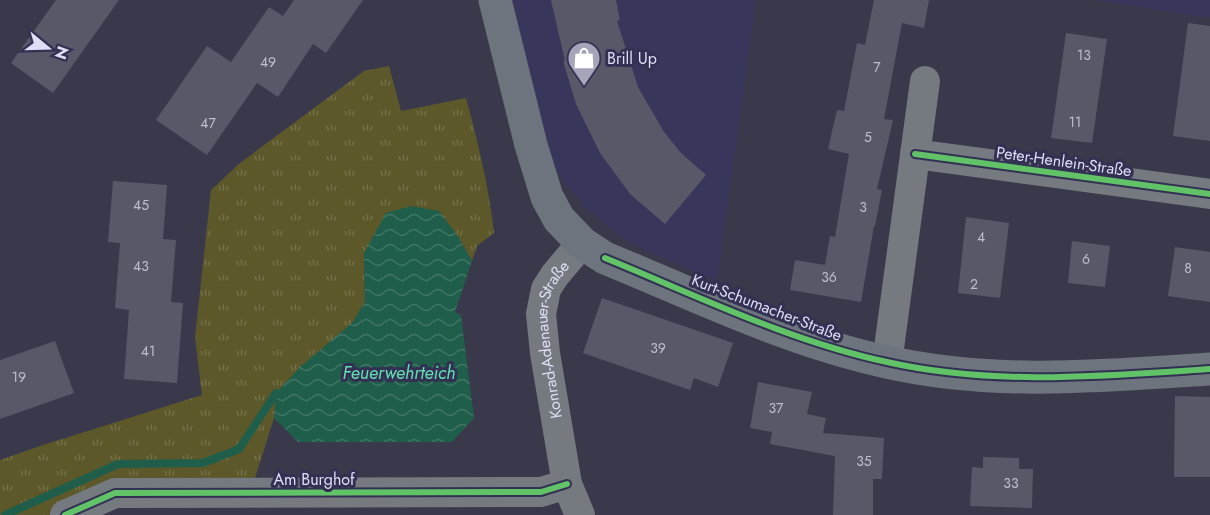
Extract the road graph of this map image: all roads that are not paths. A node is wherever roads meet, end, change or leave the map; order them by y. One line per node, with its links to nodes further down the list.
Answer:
1 (495, 0): 5 (main road, Kurt-Schumacher-Straße)
2 (925, 81): 3 (street)
3 (915, 154): 4 (street, Peter-Henlein-Straße); 6 (street)
4 (1210, 194)
5 (582, 243): 6 (main road, Kurt-Schumacher-Straße); 8 (street, Konrad-Adenauer-Straße)
6 (888, 363): 7 (main road, Kurt-Schumacher-Straße)
7 (1210, 369)
8 (567, 484): 9 (street, Am Burghof); 10 (street, Konrad-Adenauer-Straße)
9 (65, 515)
10 (580, 515)

